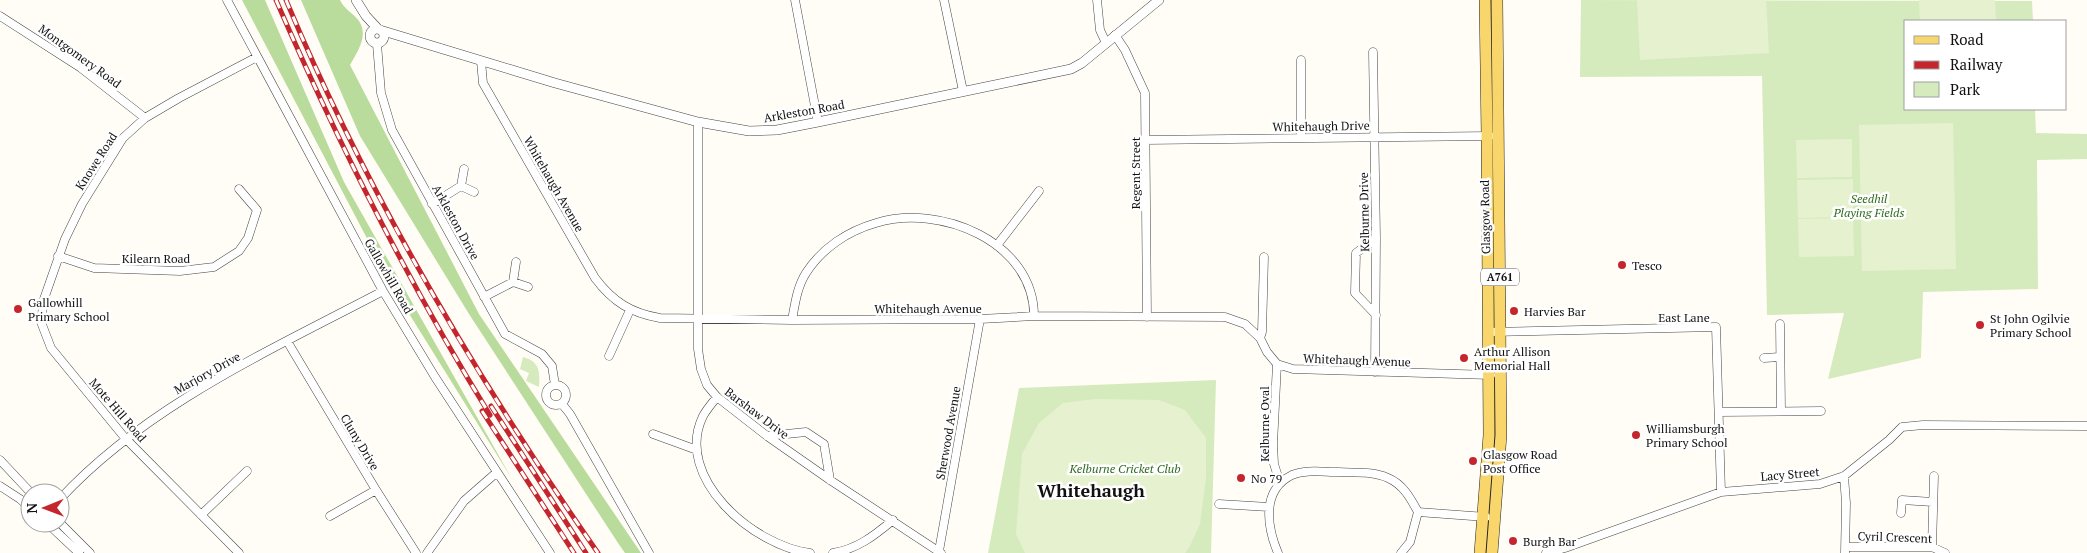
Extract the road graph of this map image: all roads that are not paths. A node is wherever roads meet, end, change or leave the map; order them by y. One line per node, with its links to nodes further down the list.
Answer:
1 (227, 0): 16 (street, Gallowhill Road)
2 (356, 0): 10 (street)
3 (795, 0): 22 (street)
4 (944, 0): 19 (street)
5 (1097, 0): 14 (street)
6 (1159, 0): 11 (street, Arkleston Road)
7 (1485, 0): 24 (main road, Glasgow Road / A761)
8 (1497, 0): 24 (main road, Glasgow Road / A761)
9 (0, 16): 20 (street, Montgomery Road)
10 (376, 31): 12 (street, Arkleston Road); 13 (street); 13 (street)
11 (1115, 35): 14 (street, Arkleston Road); 26 (street, Regent Street)
12 (408, 39): 13 (street, Arkleston Road); 18 (street, Arkleston Road)
13 (380, 42): 32 (street, Arkleston Drive)
14 (1106, 43): 19 (street, Arkleston Road)
15 (1373, 52): 23 (street, Kelburne Drive)
16 (257, 57): 20 (street, Knowe Road); 40 (street, Gallowhill Road)
17 (1301, 60): 25 (street)
18 (480, 61): 21 (street, Arkleston Road); 42 (street, Whitehaugh Avenue)
19 (963, 91): 22 (street, Arkleston Road)
20 (145, 118): 35 (street, Knowe Road)
21 (698, 122): 22 (street, Arkleston Road); 46 (street, Barshaw Drive)
22 (818, 122)
23 (1374, 136): 24 (street, Whitehaugh Drive); 25 (street, Whitehaugh Drive); 33 (street, Kelburne Drive)
24 (1492, 136): 50 (main road, Glasgow Road / A761)
25 (1301, 138): 26 (street, Whitehaugh Drive)
26 (1145, 140): 45 (street, Regent Street)
27 (464, 169): 28 (street)
28 (461, 186): 31 (street); 32 (street)
29 (239, 189): 35 (street, Kilearn Road)
30 (1038, 191): 34 (street)
31 (474, 192)
32 (432, 204): 41 (street, Arkleston Drive)
33 (1376, 238): 43 (street, Kelburne Drive); 43 (street)
34 (998, 244): 44 (street); 48 (street)
35 (58, 256): 68 (street, Mote Hill Road)
36 (1264, 257): 51 (street)
37 (516, 262): 38 (street)
38 (513, 282): 39 (street); 41 (street)
39 (528, 287)
40 (383, 291): 52 (street, Marjory Drive); 72 (street, Gallowhill Road)
41 (484, 297): 59 (street, Arkleston Drive)
42 (630, 310): 46 (street, Whitehaugh Avenue); 53 (street)
43 (1376, 315): 57 (street, Kelburne Drive)
44 (1034, 316): 45 (street, Whitehaugh Avenue); 47 (street, Whitehaugh Avenue)
45 (1147, 317): 51 (street, Whitehaugh Avenue)
46 (697, 319): 48 (street, Whitehaugh Avenue); 60 (street, Barshaw Drive)
47 (980, 319): 48 (street, Whitehaugh Avenue); 99 (street, Sherwood Avenue)
48 (792, 320)
49 (1780, 324): 54 (street)
50 (1495, 332): 58 (main road, Glasgow Road / A761); 64 (street, East Lane)
51 (1260, 338): 56 (street, Whitehaugh Avenue)
52 (287, 341): 68 (street, Marjory Drive); 80 (street, Cluny Drive)
53 (609, 356)
54 (1780, 357): 55 (street); 62 (street)
55 (1764, 358)
56 (1277, 364): 57 (street, Whitehaugh Avenue); 77 (street, Kelburne Oval)
57 (1375, 372): 58 (street, Whitehaugh Avenue)
58 (1495, 375): 90 (main road, Glasgow Road / A761); 91 (main road, Glasgow Road / A761)
59 (555, 385): 61 (street); 61 (street)
60 (716, 397): 67 (street, Barshaw Drive); 69 (street)
61 (562, 404): 105 (street)
62 (1781, 411): 63 (street); 64 (street)
63 (1821, 411)
64 (1719, 412): 81 (street, East Lane)
65 (2087, 426): 73 (street, Lacy Street)
66 (653, 434): 69 (street)
67 (766, 436): 75 (street, Barshaw Drive); 75 (street)
68 (125, 438): 79 (street, Marjory Drive); 88 (street, Mote Hill Road)
69 (697, 450): 106 (street)
70 (0, 460): 76 (street)
71 (248, 471): 88 (street)
72 (496, 472): 103 (street); 104 (street, Gallowhill Road)
73 (1844, 476): 81 (street, Lacy Street); 97 (street)
74 (1934, 476): 83 (street)
75 (830, 480): 92 (street, Barshaw Drive)
76 (22, 483)
77 (1280, 483): 85 (street); 86 (street)
78 (0, 486): 82 (street)
79 (70, 488)
80 (376, 490): 89 (street); 102 (street, Cluny Drive)
81 (1721, 492): 96 (street, Lacy Street)
82 (20, 499)
83 (1933, 502): 87 (street); 95 (street)
84 (1219, 504): 85 (street)
85 (1269, 507): 108 (street)
86 (1418, 512): 90 (street); 109 (street)
87 (1901, 513)
88 (201, 515): 101 (street, Mote Hill Road)
89 (330, 516)
90 (1483, 516): 91 (street); 110 (main road, Glasgow Road / A761)
91 (1495, 517): 111 (main road, Glasgow Road / A761)
92 (892, 520): 99 (street, Barshaw Drive); 107 (street)
93 (57, 533): 98 (street)
94 (70, 533): 100 (street)
95 (1932, 547): 97 (street, Cyril Crescent); 113 (street, Cyril Crescent)
96 (1565, 550): 112 (street, Lacy Street)
97 (1845, 550)
98 (77, 552)
99 (940, 552)
100 (90, 553)
101 (239, 553)
102 (416, 553)
103 (427, 553)
104 (550, 553)
105 (650, 553)
106 (810, 553)
107 (833, 553)
108 (1278, 553)
109 (1401, 553)
110 (1480, 553)
111 (1492, 553)
112 (1546, 553)
113 (1945, 553)

